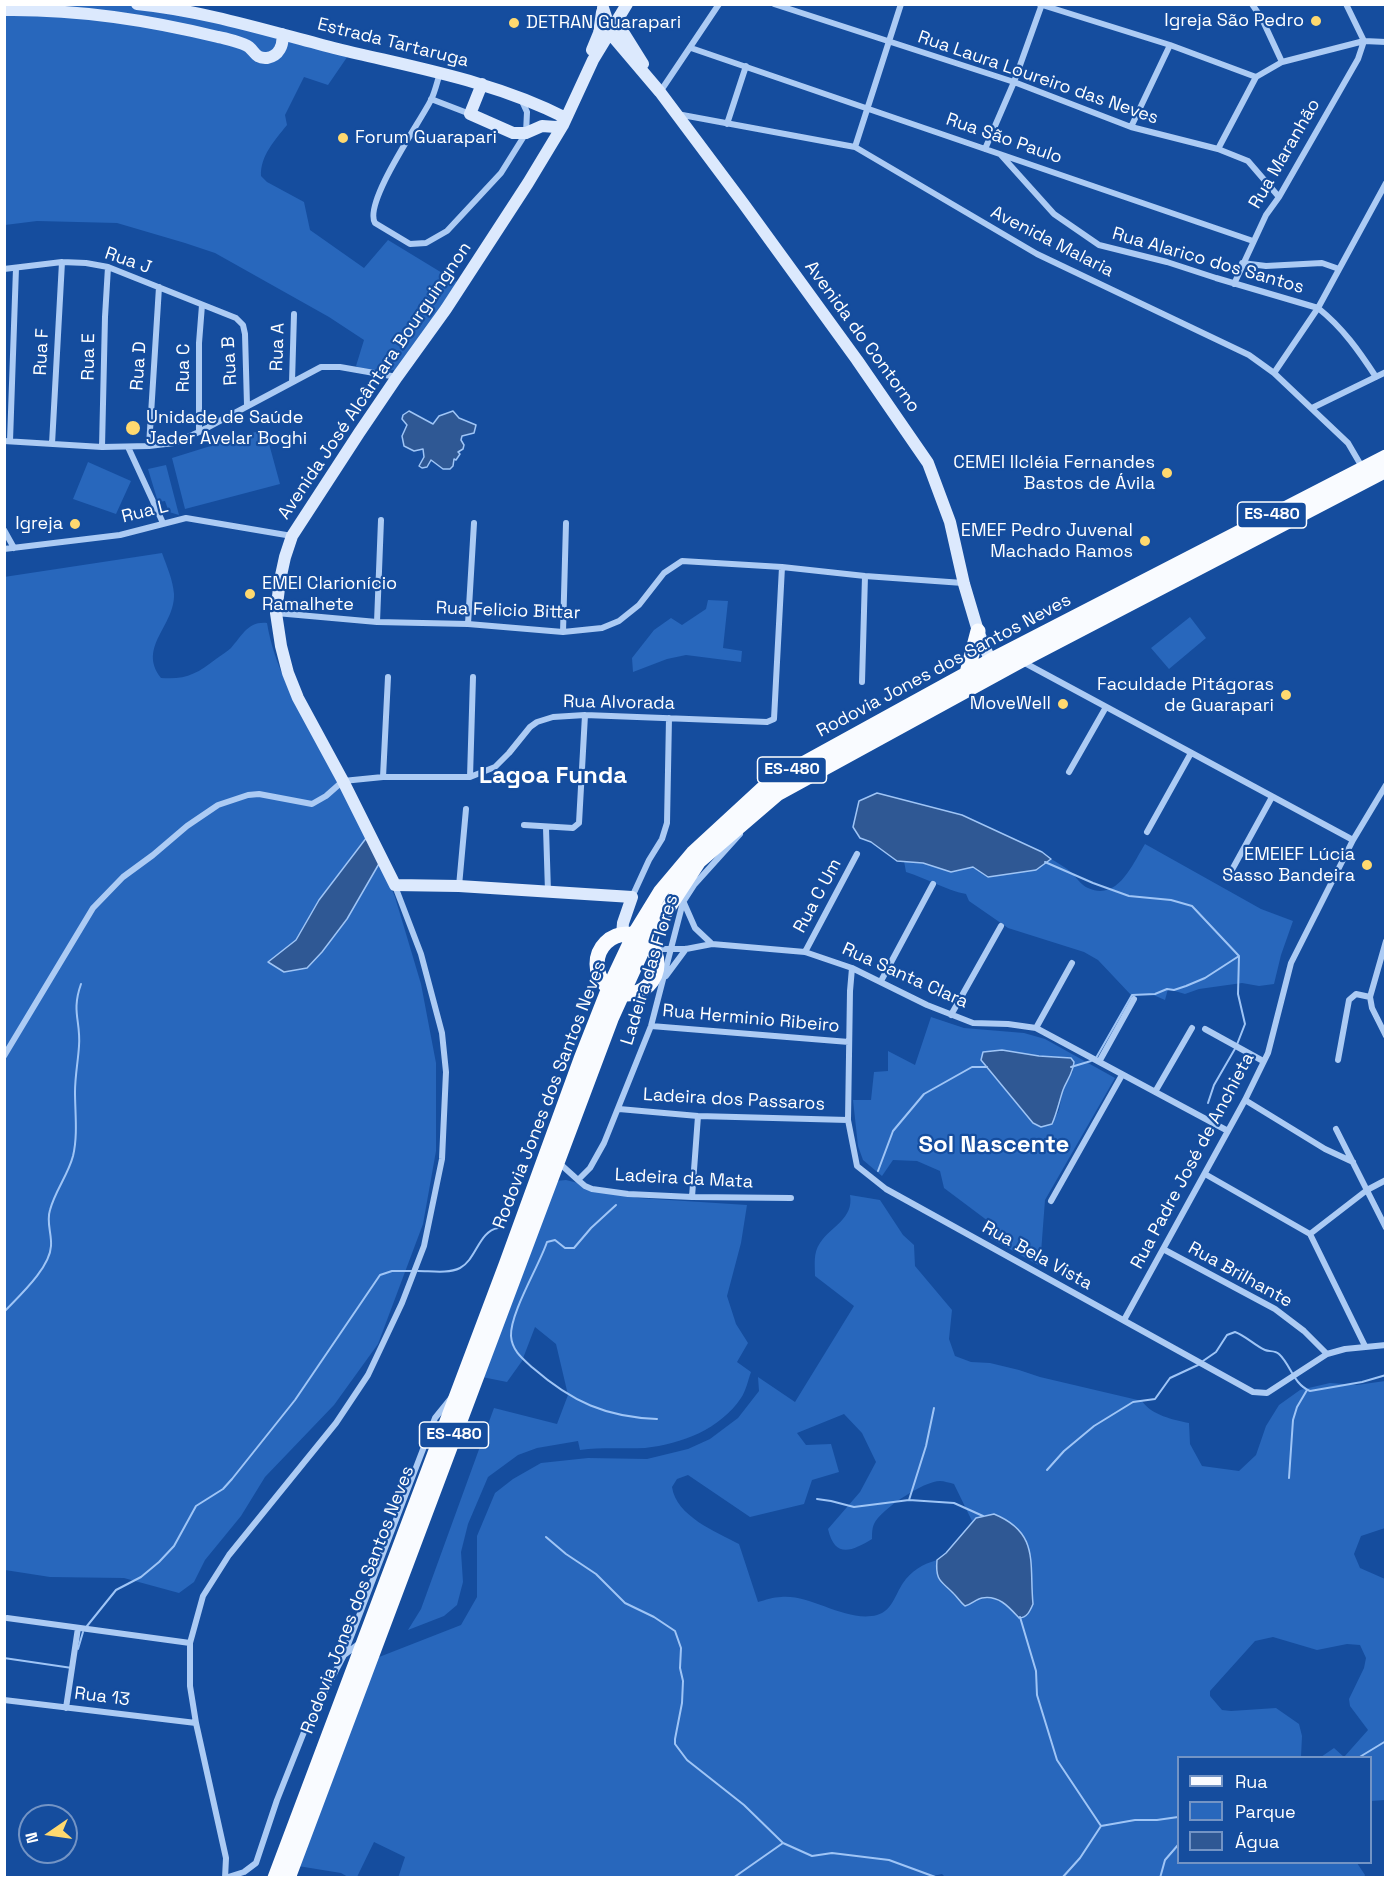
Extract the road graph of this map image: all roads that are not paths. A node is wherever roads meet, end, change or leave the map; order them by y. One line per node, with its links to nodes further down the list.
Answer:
1 (137, 4): 13 (street, Estrada Tartaruga)
2 (627, 4): 11 (street, Avenida José Alcântara Bourguingnon)
3 (719, 4): 18 (street)
4 (774, 4): 15 (street, Rua Laura Loureiro das Neves)
5 (901, 4): 15 (street)
6 (1252, 4): 20 (street)
7 (1346, 4): 14 (street)
8 (1041, 5): 17 (street); 25 (street)
9 (603, 6): 12 (street, Avenida do Contorno); 33 (street, Avenida José Alcântara Bourguingnon)
10 (4, 10): 13 (street)
11 (620, 17): 12 (street, Avenida José Alcântara Bourguingnon); 27 (street, Avenida do Contorno)
12 (611, 32): 19 (street, Avenida José Alcântara Bourguingnon); 21 (street, Avenida do Contorno)
13 (282, 34): 23 (street, Estrada Tartaruga)
14 (1364, 41): 16 (street); 20 (street); 42 (street, Rua Maranhão)
15 (888, 42): 25 (street, Rua Laura Loureiro das Neves); 30 (street)
16 (1386, 42)
17 (1170, 45): 24 (street); 35 (street)
18 (692, 48): 22 (street, Rua São Paulo); 27 (street)
19 (593, 60): 21 (street); 33 (street, Avenida José Alcântara Bourguingnon)
20 (1282, 62): 24 (street)
21 (634, 63): 27 (street, Avenida do Contorno)
22 (746, 66): 30 (street, Rua São Paulo); 34 (street)
23 (440, 72): 26 (street, Estrada Tartaruga); 28 (street)
24 (1257, 77): 39 (street)
25 (1014, 82): 35 (street, Rua Laura Loureiro das Neves); 38 (street)
26 (482, 84): 29 (street, Estrada Tartaruga); 31 (street)
27 (660, 92): 32 (street, Avenida do Contorno)
28 (431, 99): 31 (street); 36 (street)
29 (521, 99): 33 (street, Estrada Tartaruga); 36 (street)
30 (868, 108): 37 (street); 38 (street, Rua São Paulo)
31 (470, 114): 36 (street)
32 (676, 114): 34 (street, Avenida Malaria); 83 (street, Avenida do Contorno)
33 (561, 121): 36 (street); 58 (street, Avenida José Alcântara Bourguingnon)
34 (727, 124): 37 (street, Avenida Malaria)
35 (1131, 127): 39 (street, Rua Laura Loureiro das Neves)
36 (526, 133)
37 (855, 147): 57 (street, Avenida Malaria)
38 (986, 149): 40 (street, Rua São Paulo)
39 (1218, 149): 42 (street, Rua Laura Loureiro das Neves)
40 (999, 153): 43 (street, Rua São Paulo); 50 (street, Rua Alarico dos Santos)
41 (1386, 183): 49 (street)
42 (1279, 197): 43 (street, Rua Maranhão)
43 (1253, 241): 45 (street, Rua Maranhão)
44 (62, 262): 46 (street, Rua J); 47 (street, Rua J); 65 (street, Rua F)
45 (1242, 263): 49 (street); 50 (street, Rua Maranhão)
46 (108, 267): 51 (street, Rua J); 67 (street, Rua E)
47 (16, 268): 48 (street, Rua J); 64 (street)
48 (4, 269)
49 (1339, 269): 53 (street)
50 (1234, 284): 53 (street, Rua Alarico dos Santos)
51 (159, 287): 52 (street, Rua J); 66 (street, Rua D)
52 (202, 305): 55 (street, Rua J); 63 (street, Rua C)
53 (1318, 308): 57 (street); 59 (street, Rua Alarico dos Santos)
54 (294, 314): 60 (street, Rua A)
55 (236, 318): 61 (street, Rua B)
56 (1386, 372): 59 (street)
57 (1274, 373): 62 (street, Avenida Malaria)
58 (397, 377): 60 (street); 77 (street, Avenida José Alcântara Bourguingnon)
59 (1376, 377): 62 (street)
60 (292, 382): 61 (street)
61 (248, 405): 63 (street)
62 (1312, 408): 71 (street, Avenida Malaria)
63 (199, 432): 66 (street)
64 (7, 441): 65 (street)
65 (52, 444): 67 (street)
66 (149, 446): 68 (street)
67 (102, 447): 68 (street)
68 (128, 447): 73 (street)
69 (1386, 457): 71 (main road, Rodovia Jones dos Santos Neves / ES-480)
70 (1386, 470): 71 (main road, Rodovia Jones dos Santos Neves / ES-480)
71 (1366, 474): 78 (main road, Rodovia Jones dos Santos Neves / ES-480)
72 (381, 520): 85 (street)
73 (163, 523): 77 (street, Rua L); 79 (street, Rua L)
74 (474, 523): 86 (street)
75 (566, 524): 88 (street)
76 (4, 530): 79 (street)
77 (292, 536): 84 (street, Avenida José Alcântara Bourguingnon)
78 (1229, 544): 89 (main road, Rodovia Jones dos Santos Neves / ES-480); 89 (main road, Rodovia Jones dos Santos Neves / ES-480)
79 (14, 548): 80 (street, Rua L)
80 (4, 549)
81 (782, 567): 82 (street, Rua Felicio Bittar); 88 (street, Rua Felicio Bittar); 96 (street, Rua Alvorada)
82 (865, 576): 83 (street, Rua Felicio Bittar); 93 (street)
83 (964, 584): 87 (street, Avenida do Contorno)
84 (276, 613): 85 (street, Rua Felicio Bittar); 101 (street, Avenida José Alcântara Bourguingnon)
85 (377, 622): 86 (street, Rua Felicio Bittar)
86 (468, 624): 88 (street, Rua Felicio Bittar)
87 (978, 631): 89 (street, Avenida do Contorno); 90 (main road)
88 (563, 632)
89 (1002, 664): 90 (main road, Rodovia Jones dos Santos Neves / ES-480); 94 (street); 103 (main road, Rodovia Jones dos Santos Neves / ES-480)
90 (967, 673): 119 (main road, Rodovia Jones dos Santos Neves / ES-480)
91 (388, 677): 99 (street)
92 (473, 677): 100 (street)
93 (862, 682)
94 (1106, 707): 97 (street); 98 (street)
95 (585, 715): 96 (street, Rua Alvorada); 100 (street, Rua Alvorada); 107 (street)
96 (669, 718): 116 (street)
97 (1191, 753): 104 (street); 108 (street)
98 (1069, 772)
99 (383, 777): 100 (street, Rua Alvorada); 101 (street, Rua Alvorada)
100 (471, 777)
101 (343, 781): 113 (street, Avenida José Alcântara Bourguingnon); 139 (street)
102 (1386, 785): 109 (street, Rua Padre José de Anchieta)
103 (777, 794): 117 (street, Ladeira das Flores); 119 (main road, Rodovia Jones dos Santos Neves / ES-480)
104 (1272, 797): 109 (street); 111 (street)
105 (466, 808): 114 (street)
106 (524, 825): 107 (street)
107 (546, 828): 115 (street)
108 (1147, 832)
109 (1353, 840): 141 (street, Rua Padre José de Anchieta)
110 (857, 854): 124 (street, Rua C Um)
111 (1228, 877)
112 (933, 884): 128 (street)
113 (395, 885): 114 (street); 171 (street, Avenida José Alcântara Bourguingnon)
114 (459, 886): 115 (street)
115 (548, 893): 116 (street)
116 (632, 897): 119 (street)
117 (683, 902): 121 (street); 122 (street, Ladeira das Flores)
118 (1001, 926): 132 (street)
119 (639, 940): 122 (street, Rua Santa Clara); 127 (main road); 129 (main road, Rodovia Jones dos Santos Neves / ES-480); 129 (main road)
120 (1386, 941): 130 (street)
121 (712, 944): 123 (street, Rua Santa Clara); 124 (street, Rua Santa Clara)
122 (672, 948): 123 (street, Rua Santa Clara); 127 (street, Ladeira das Flores)
123 (686, 949): 127 (street)
124 (805, 952): 126 (street, Rua Santa Clara)
125 (1072, 963): 134 (street)
126 (852, 968): 128 (street, Rua Santa Clara); 138 (street, Rua Bela Vista)
127 (658, 980): 129 (main road); 133 (street, Ladeira das Flores)
128 (881, 981): 132 (street, Rua Santa Clara)
129 (615, 991): 151 (main road, Rodovia Jones dos Santos Neves / ES-480); 167 (main road, Rodovia Jones dos Santos Neves / ES-480)
130 (1370, 997): 137 (street); 140 (street)
131 (1134, 999): 142 (street)
132 (951, 1015): 134 (street, Rua Santa Clara)
133 (651, 1026): 138 (street, Rua Herminio Ribeiro); 146 (street, Ladeira das Flores)
134 (1036, 1028): 142 (street, Rua Santa Clara)
135 (1192, 1028): 144 (street)
136 (1205, 1029): 141 (street)
137 (1386, 1036)
138 (849, 1042): 148 (street, Rua Bela Vista)
139 (4, 1056)
140 (1338, 1060)
141 (1263, 1061): 145 (street, Rua Padre José de Anchieta)
142 (1099, 1062): 143 (street, Rua Santa Clara)
143 (1122, 1075): 144 (street, Rua Santa Clara); 159 (street)
144 (1155, 1092): 150 (street, Rua Santa Clara)
145 (1245, 1100): 150 (street, Rua Padre José de Anchieta); 152 (street)
146 (619, 1109): 147 (street, Ladeira dos Passaros); 154 (street, Ladeira das Flores)
147 (698, 1116): 148 (street, Ladeira dos Passaros); 157 (street)
148 (848, 1120): 163 (street, Rua Bela Vista)
149 (1336, 1129): 152 (street)
150 (1228, 1131): 153 (street, Rua Padre José de Anchieta)
151 (557, 1162): 154 (street); 178 (main road, Rodovia Jones dos Santos Neves / ES-480)
152 (1353, 1162): 156 (street)
153 (1204, 1174): 161 (street); 162 (street, Rua Padre José de Anchieta)
154 (578, 1180): 157 (street, Ladeira da Mata)
155 (1386, 1180): 156 (street)
156 (1367, 1190): 160 (street); 161 (street)
157 (692, 1197): 158 (street, Ladeira da Mata)
158 (791, 1198)
159 (1051, 1201)
160 (1386, 1228)
161 (1310, 1234): 165 (street)
162 (1163, 1249): 163 (street, Rua Padre José de Anchieta); 166 (street, Rua Brilhante)
163 (1124, 1320): 166 (street, Rua Bela Vista)
164 (1386, 1345): 165 (street, Rua Bela Vista)
165 (1365, 1346): 166 (street, Rua Bela Vista)
166 (1327, 1354)
167 (460, 1388): 170 (main road, Rodovia Jones dos Santos Neves / ES-480); 172 (street)
168 (7, 1618): 169 (street)
169 (78, 1628): 171 (street); 174 (street)
170 (364, 1641): 172 (street); 177 (main road, Rodovia Jones dos Santos Neves / ES-480)
171 (190, 1643): 175 (street, Avenida José Alcântara Bourguingnon)
172 (344, 1655): 176 (street)
173 (4, 1700): 174 (street, Rua 13)
174 (66, 1708): 175 (street, Rua 13)
175 (196, 1724): 176 (street, Avenida José Alcântara Bourguingnon)
176 (225, 1878)
177 (275, 1878)
178 (288, 1878)

